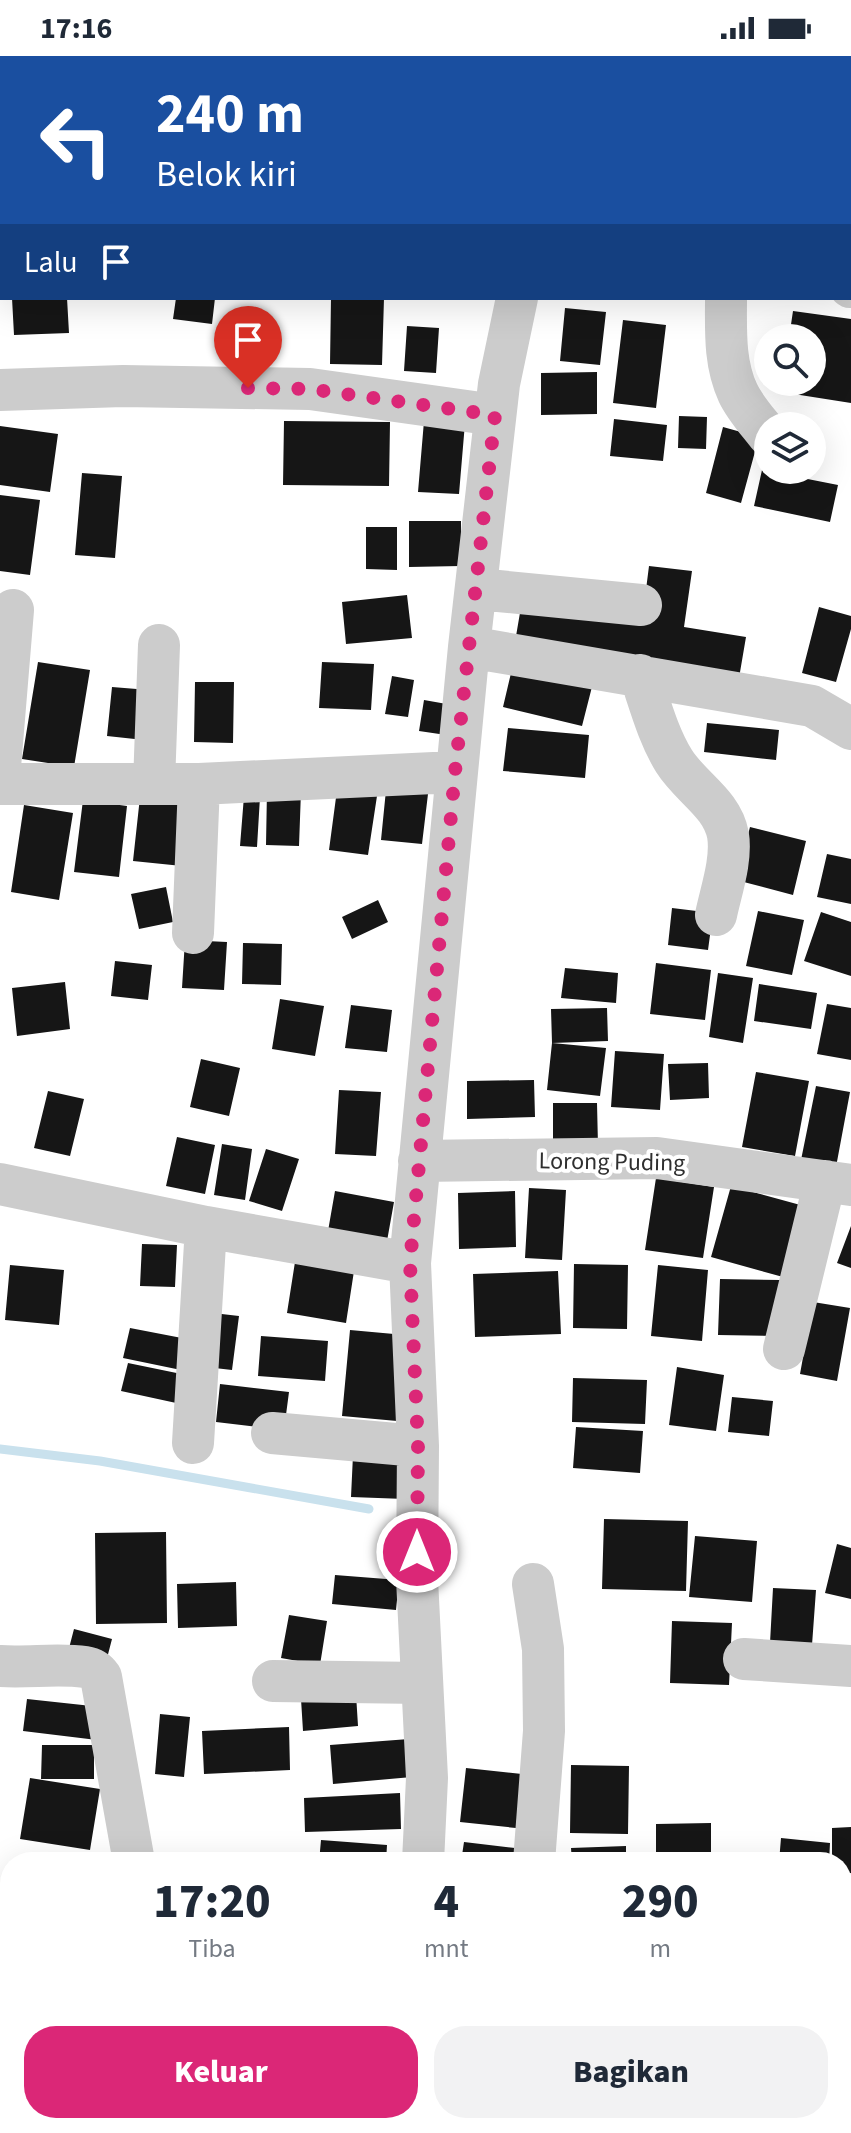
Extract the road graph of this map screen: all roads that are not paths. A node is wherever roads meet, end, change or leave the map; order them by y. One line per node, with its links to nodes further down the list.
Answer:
1 (517, 300): 4 (street)
2 (726, 300): 5 (street)
3 (0, 390): 4 (street)
4 (495, 415): 6 (street)
5 (754, 416)
6 (477, 589): 7 (street); 10 (street)
7 (641, 605)
8 (13, 610): 13 (street)
9 (159, 645): 16 (street)
10 (469, 647): 11 (street); 14 (street)
11 (640, 675): 12 (street); 18 (street)
12 (851, 729)
13 (0, 767)
14 (455, 772): 17 (street); 20 (street)
15 (0, 784): 16 (street)
16 (154, 784): 17 (street)
17 (199, 784): 19 (street)
18 (716, 915)
19 (193, 933)
20 (419, 1161): 21 (street, Lorong Puding); 24 (street)
21 (838, 1183): 25 (street)
22 (0, 1184): 23 (street)
23 (206, 1227): 24 (street); 27 (street)
24 (410, 1263): 28 (street)
25 (784, 1349)
26 (272, 1433): 28 (street)
27 (193, 1443)
28 (418, 1446): 34 (street)
29 (533, 1584): 37 (street)
30 (744, 1659): 32 (street)
31 (0, 1666): 35 (street)
32 (851, 1666)
33 (273, 1681): 34 (street)
34 (422, 1683): 36 (street)
35 (132, 1852)
36 (423, 1852)
37 (535, 1852)

